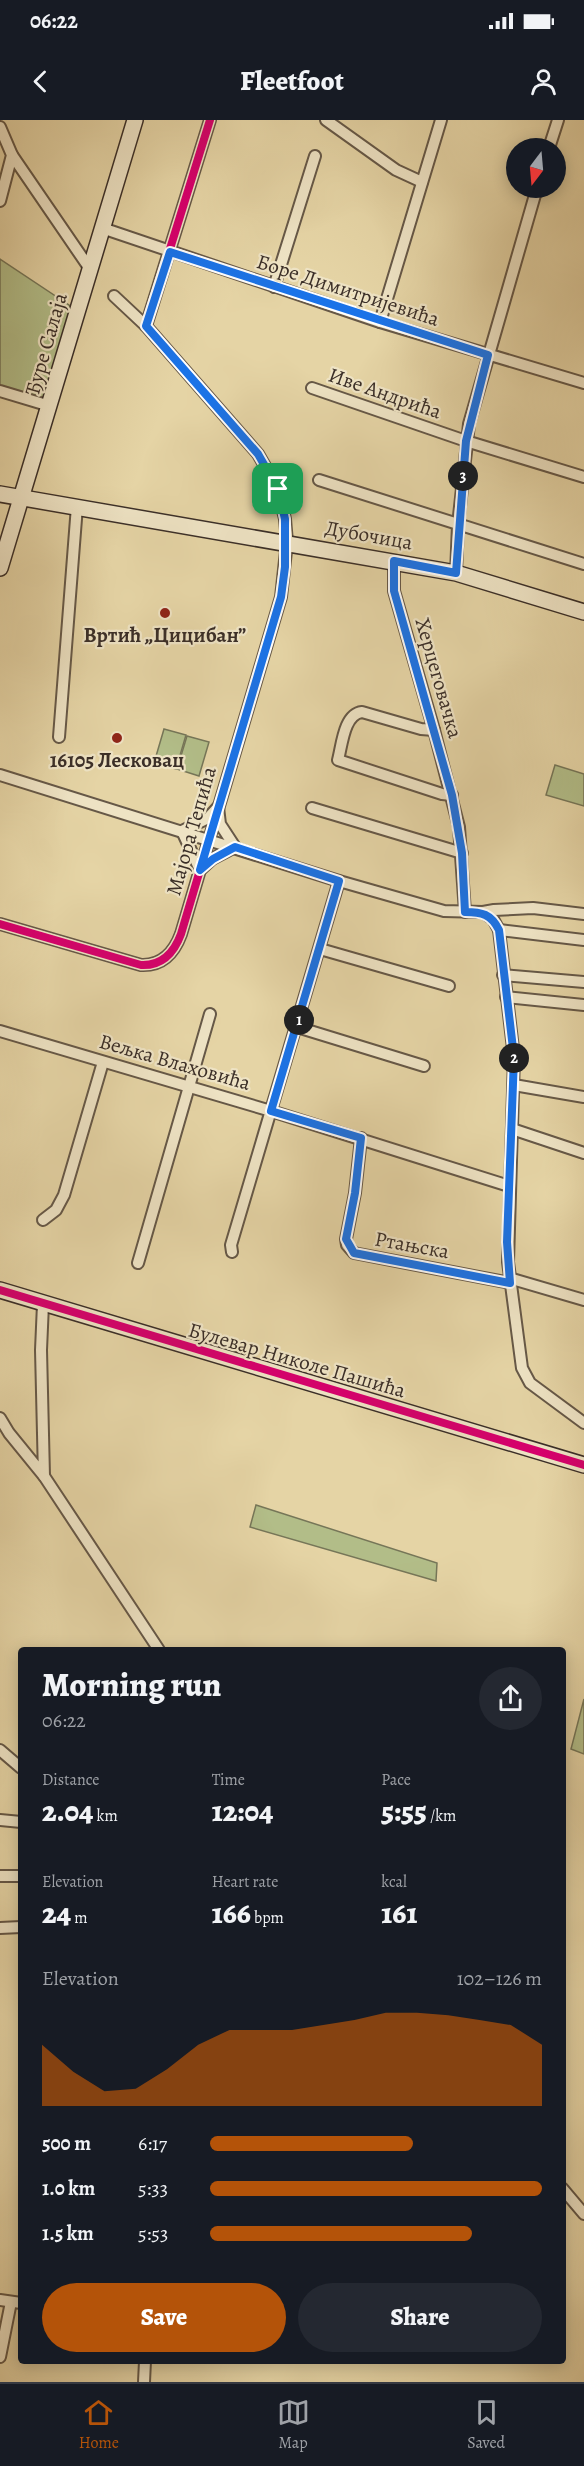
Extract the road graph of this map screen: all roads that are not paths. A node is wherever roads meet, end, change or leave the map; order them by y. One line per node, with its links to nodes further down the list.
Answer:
1 (135, 120): 13 (street, Ђуре Салаја)
2 (210, 120): 14 (street)
3 (326, 120): 10 (street)
4 (441, 120): 10 (street)
5 (558, 120): 7 (street)
6 (0, 127): 8 (street)
7 (552, 138)
8 (12, 155): 12 (street); 15 (street)
9 (315, 156): 16 (street)
10 (422, 182): 18 (street)
11 (534, 198): 20 (street)
12 (0, 200)
13 (102, 228): 14 (street, Боре Димитријевића); 15 (street, Ђуре Салаја)
14 (170, 252): 16 (street, Боре Димитријевића); 19 (street)
15 (90, 269): 24 (street, Ђуре Салаја)
16 (274, 287): 18 (street, Боре Димитријевића)
17 (114, 296): 19 (street, Мајора Тепића)
18 (380, 322): 20 (street, Боре Димитријевића)
19 (146, 326): 32 (street, Мајора Тепића)
20 (488, 355): 21 (street, Боре Димитријевића); 25 (street)
21 (584, 383)
22 (312, 388): 25 (street, Иве Андрића)
23 (0, 391): 24 (street)
24 (50, 406): 29 (street, Ђуре Салаја)
25 (466, 441): 26 (street, Иве Андрића); 31 (street)
26 (584, 477)
27 (320, 480): 31 (street)
28 (0, 494): 29 (street, Дубочица)
29 (21, 498): 30 (street, Дубочица); 35 (street, Ђуре Салаја)
30 (77, 506): 32 (street, Дубочица); 39 (street)
31 (458, 525): 34 (street); 36 (street)
32 (287, 542): 33 (street, Дубочица); 42 (street, Мајора Тепића)
33 (394, 561): 36 (street, Дубочица); 38 (street, Херцеговачка)
34 (584, 564)
35 (0, 568)
36 (456, 573): 37 (street, Дубочица)
37 (584, 612)
38 (434, 730): 41 (street, Херцеговачка); 41 (street)
39 (59, 737)
40 (0, 775): 44 (street)
41 (452, 795): 47 (street, Херцеговачка)
42 (218, 807): 44 (street); 45 (street, Мајора Тепића); 46 (street)
43 (312, 808): 47 (street)
44 (182, 831): 45 (street); 48 (street)
45 (209, 839): 46 (street); 48 (street, Мајора Тепића)
46 (235, 847): 48 (street); 49 (street)
47 (462, 853): 50 (street, Херцеговачка)
48 (200, 870): 53 (street, Мајора Тепића)
49 (339, 881): 50 (street); 56 (street)
50 (465, 912): 51 (street)
51 (483, 912): 52 (street); 54 (street)
52 (584, 914)
53 (0, 924)
54 (499, 930): 55 (street); 57 (street)
55 (584, 940)
56 (320, 949): 59 (street); 63 (street)
57 (503, 975): 58 (street); 60 (street)
58 (584, 982)
59 (449, 986)
60 (506, 997): 61 (street); 67 (street)
61 (584, 1005)
62 (210, 1014): 68 (street)
63 (297, 1027): 66 (street); 70 (street)
64 (0, 1031): 65 (street, Вељка Влаховића)
65 (103, 1062): 68 (street, Вељка Влаховића); 75 (street)
66 (424, 1066)
67 (514, 1085): 69 (street); 71 (street)
68 (189, 1087): 70 (street, Вељка Влаховића); 77 (street)
69 (584, 1097)
70 (271, 1111): 72 (street, Вељка Влаховића); 76 (street)
71 (512, 1129): 73 (street); 74 (street)
72 (361, 1138): 74 (street, Вељка Влаховића); 78 (street, Ртањска)
73 (584, 1153)
74 (509, 1186): 78 (street)
75 (43, 1220)
76 (232, 1252)
77 (138, 1263)
78 (509, 1280): 80 (street, Ртањска); 83 (street)
79 (0, 1290): 81 (street, Булевар Николе Пашића)
80 (584, 1300)
81 (43, 1304): 84 (street, Булевар Николе Пашића); 85 (street)
82 (0, 1418): 85 (street)
83 (584, 1423)
84 (584, 1465)
85 (44, 1476): 86 (street)
86 (157, 1647)
87 (0, 1750): 88 (street)
88 (18, 1765)
89 (0, 1820): 90 (street)
90 (18, 1822)
91 (0, 1876): 92 (street)
92 (18, 1876)
93 (18, 1927): 94 (street)
94 (0, 1928)
95 (566, 2193): 96 (street)
96 (584, 2214)
97 (11, 2302): 98 (street)
98 (0, 2357)
99 (145, 2364): 100 (street)
100 (144, 2382)

